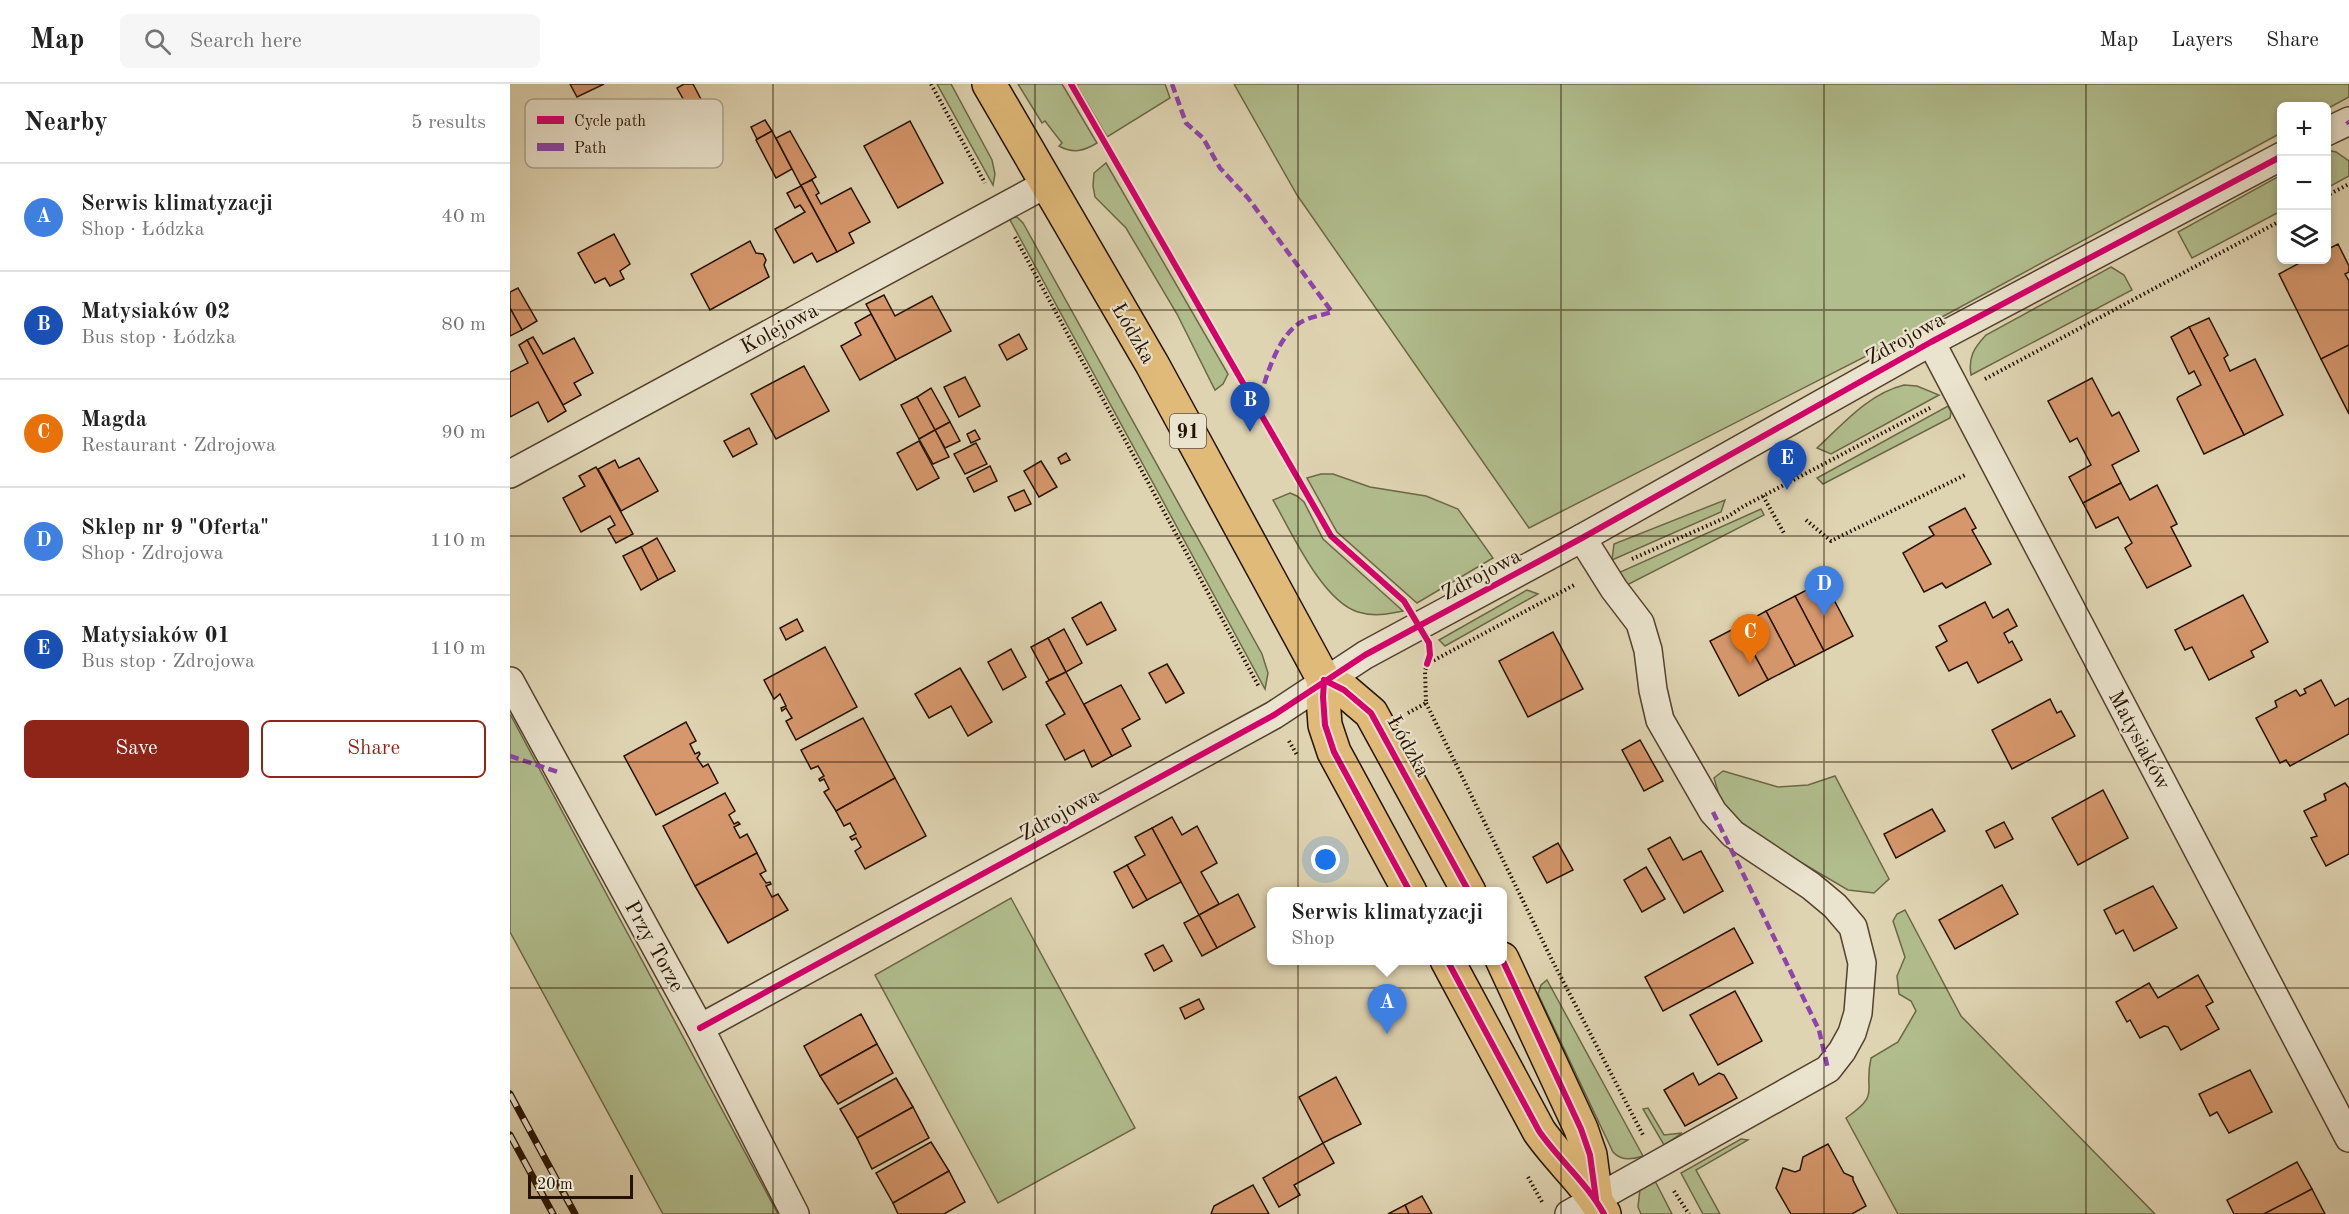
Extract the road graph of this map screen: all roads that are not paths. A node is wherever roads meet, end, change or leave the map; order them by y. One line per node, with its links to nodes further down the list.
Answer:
1 (989, 84): 3 (main road, Łódzka / 91)
2 (2277, 159): 4 (street, Zdrojowa)
3 (1048, 183): 5 (street, Kolejowa); 7 (main road, Łódzka / 91)
4 (1931, 342): 6 (street, Zdrojowa); 14 (street, Matysiaków)
5 (510, 474)
6 (1582, 538): 7 (street, Zdrojowa); 15 (street)
7 (1324, 680): 9 (main road, Łódzka / 91); 10 (main road, Łódzka); 13 (street, Zdrojowa)
8 (510, 681): 13 (street, Przy Torze)
9 (1408, 887)
10 (1467, 887)
11 (1450, 965): 15 (main road)
12 (1506, 965): 15 (main road)
13 (700, 1028): 16 (street, Przy Torze)
14 (2349, 1138)
15 (1590, 1209)
16 (795, 1214)

